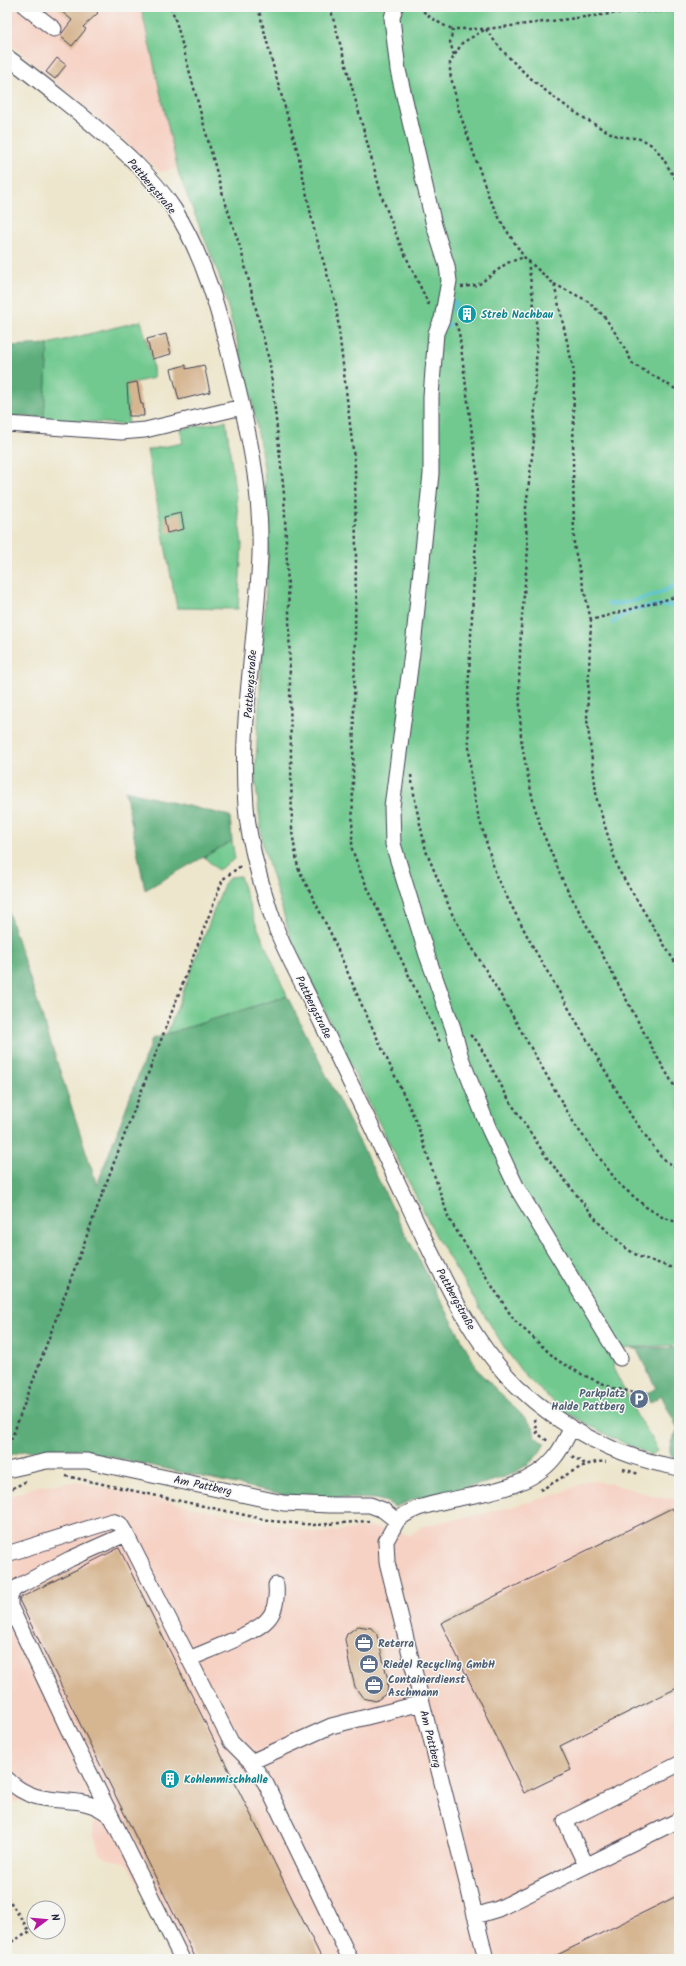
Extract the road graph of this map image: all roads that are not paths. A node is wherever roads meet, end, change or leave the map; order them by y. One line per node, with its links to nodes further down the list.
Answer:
1 (26, 7): 3 (street)
2 (395, 7): 7 (street)
3 (54, 29)
4 (7, 58): 5 (street, Pattbergstraße)
5 (242, 407): 6 (street); 8 (street, Pattbergstraße)
6 (7, 424)
7 (620, 1358)
8 (571, 1429): 9 (street, Pattbergstraße); 11 (street)
9 (679, 1468)
10 (7, 1470): 11 (street, Am Pattberg)
11 (395, 1523): 16 (street, Am Pattberg)
12 (126, 1534): 13 (street); 15 (street); 20 (street)
13 (7, 1554)
14 (276, 1585): 15 (street)
15 (189, 1659): 17 (street)
16 (422, 1703): 17 (street); 23 (street, Am Pattberg)
17 (251, 1762): 25 (street)
18 (679, 1764): 22 (street)
19 (7, 1779): 20 (street)
20 (113, 1818): 24 (street)
21 (679, 1820): 22 (street)
22 (586, 1865): 23 (street)
23 (475, 1916): 26 (street, Am Pattberg)
24 (182, 1959)
25 (350, 1959)
26 (486, 1959)

